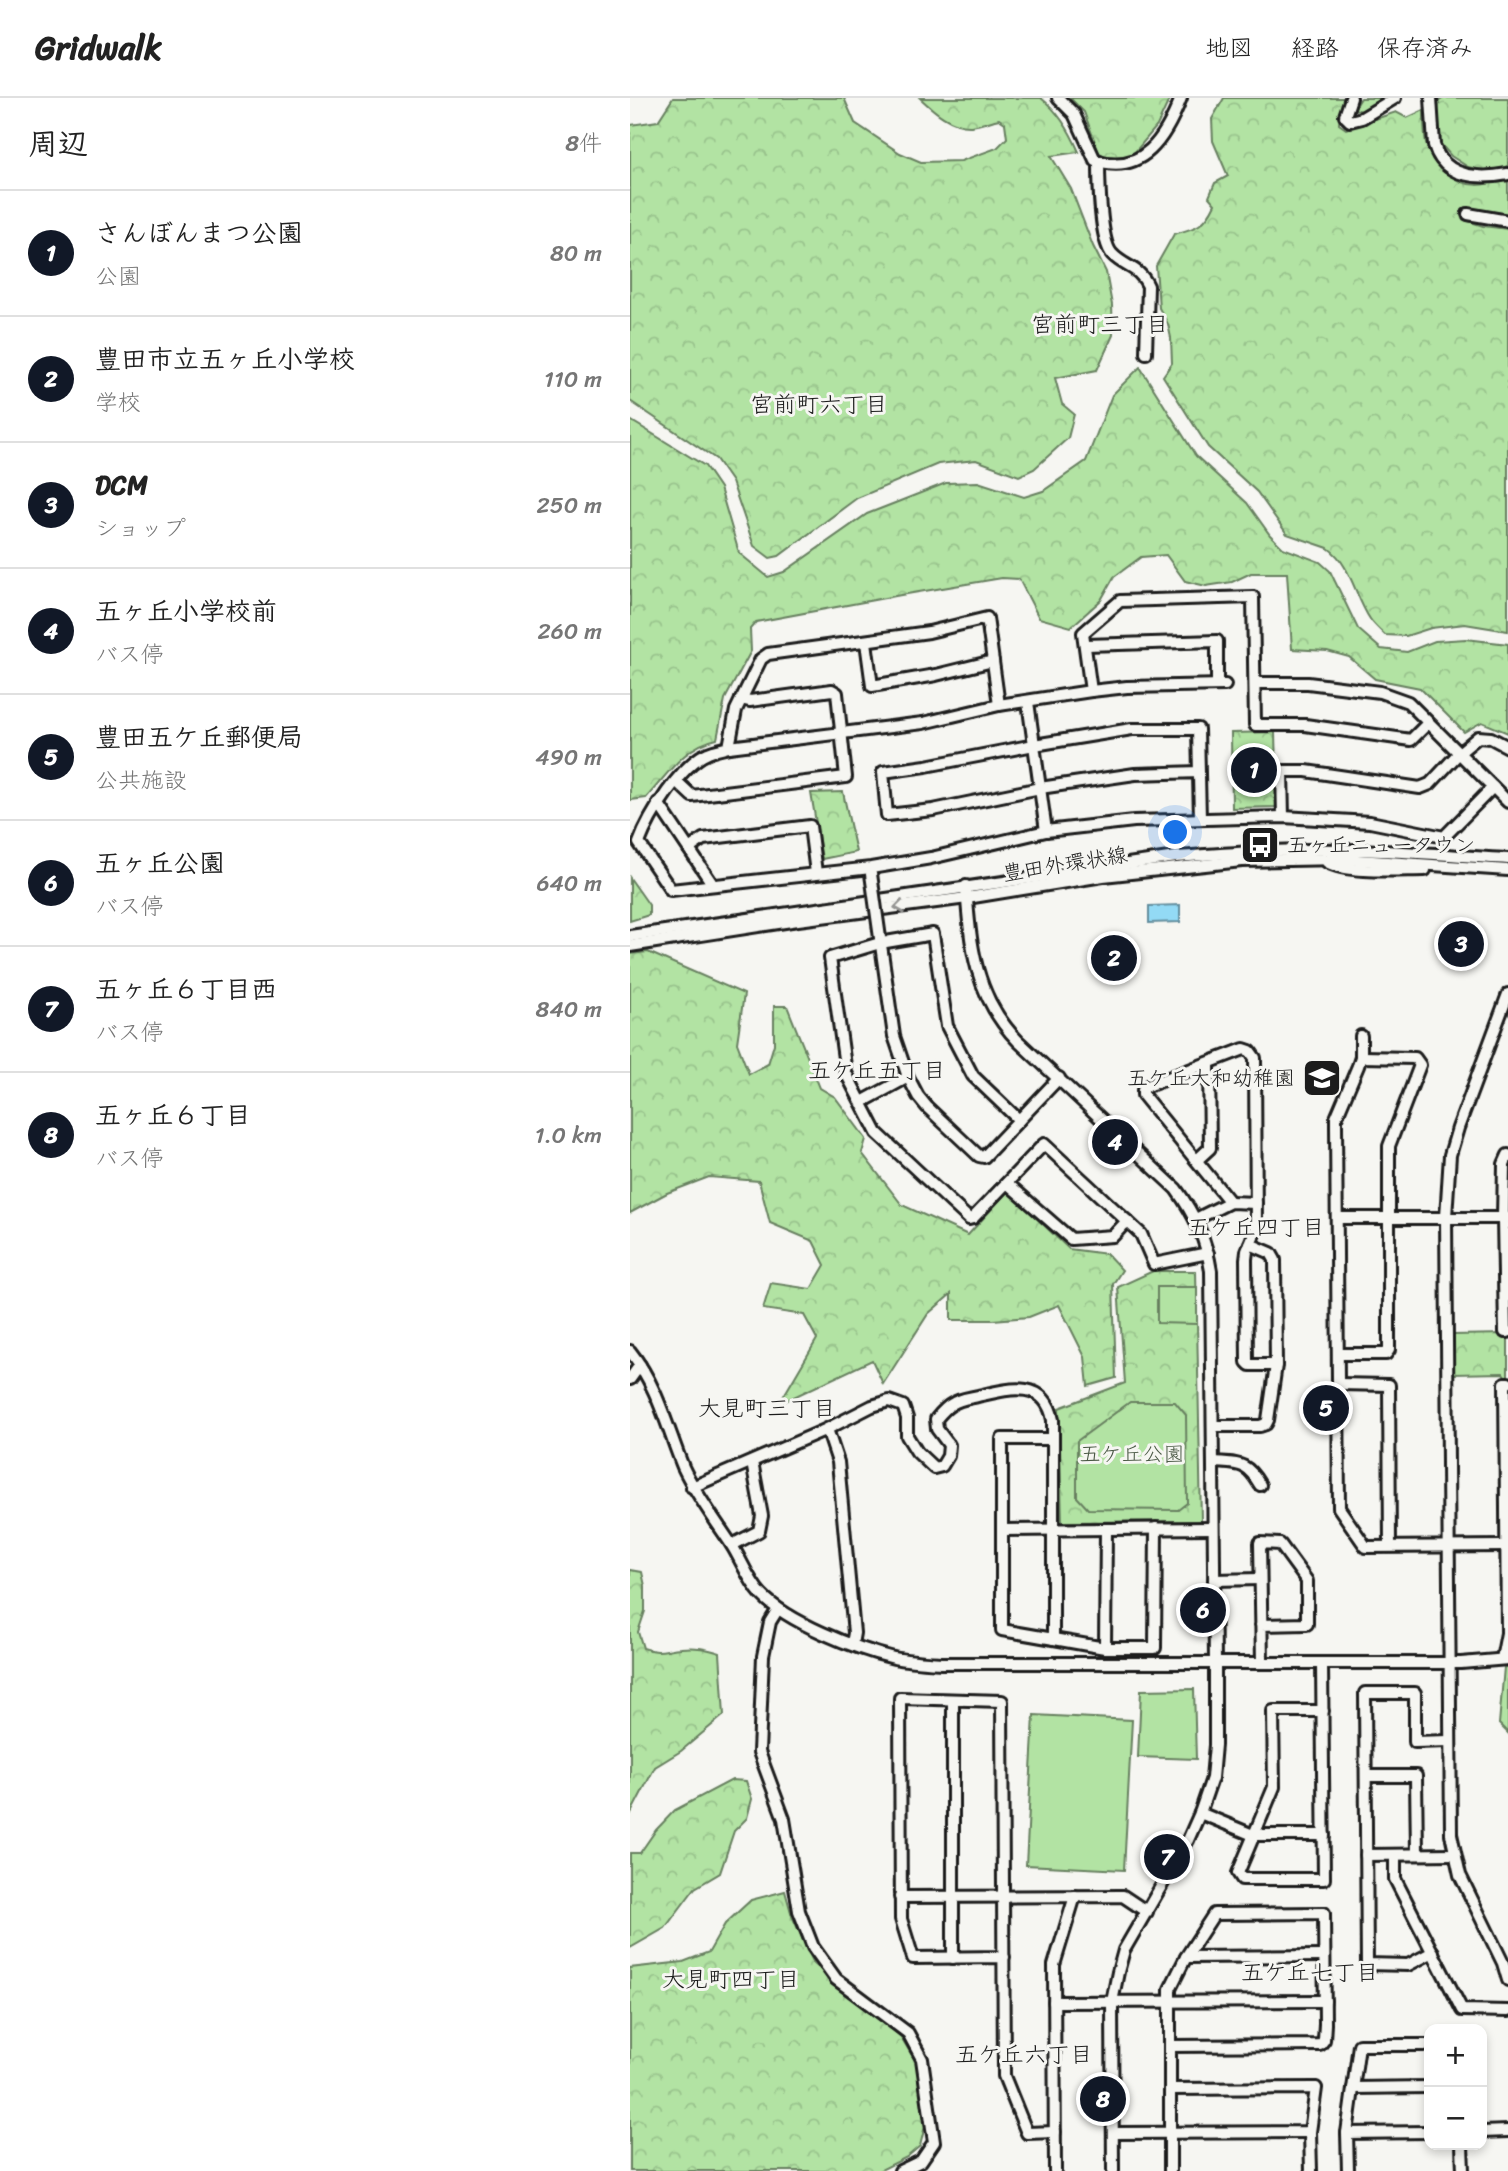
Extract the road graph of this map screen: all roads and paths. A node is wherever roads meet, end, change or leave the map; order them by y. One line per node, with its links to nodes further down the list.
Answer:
1 (1058, 98): 6 (street)
2 (1181, 98): 6 (street)
3 (1351, 98): 4 (street)
4 (1395, 98)
5 (1431, 98): 7 (street)
6 (1099, 161): 10 (street)
7 (1508, 174)
8 (1468, 214): 9 (street)
9 (1508, 221)
10 (1146, 353)
11 (866, 642): 13 (street); 13 (street); 16 (street)
12 (1086, 645): 14 (street); 15 (street); 15 (street)
13 (993, 661): 18 (street)
14 (1255, 684): 19 (street); 19 (street)
15 (1091, 691): 17 (street)
16 (741, 699): 20 (street); 22 (street)
17 (1028, 702): 18 (street); 21 (street)
18 (999, 705): 20 (street)
19 (1428, 723): 24 (street)
20 (841, 734): 22 (street); 26 (street)
21 (1034, 745): 25 (street); 28 (street); 28 (street)
22 (729, 747): 26 (street)
23 (1508, 747): 24 (street)
24 (1459, 753): 27 (street); 31 (street)
25 (1199, 772): 28 (street); 32 (street)
26 (676, 781): 30 (street)
27 (1493, 787): 29 (street); 31 (street)
28 (1040, 788): 33 (street)
29 (1508, 802)
30 (658, 803): 34 (street); 39 (street)
31 (1283, 817): 32 (street)
32 (1200, 819): 33 (street)
33 (1046, 831): 37 (street)
34 (689, 849): 38 (street); 39 (street)
35 (1508, 859): 40 (street, 豊田外環状線)
36 (1508, 870): 40 (street, 豊田外環状線)
37 (871, 871): 38 (street); 42 (street, bridge)
38 (816, 873): 39 (street)
39 (713, 885)
40 (967, 892): 41 (street, 豊田外環状線); 43 (street, 豊田外環状線, one-way to 43); 49 (street)
41 (630, 936)
42 (880, 940): 48 (street); 50 (street); 51 (street)
43 (630, 946)
44 (1508, 994): 57 (street)
45 (1362, 1036): 46 (street)
46 (1361, 1057): 58 (street); 59 (street)
47 (1209, 1063): 53 (street); 53 (street); 56 (street)
48 (908, 1077): 50 (street); 51 (street)
49 (1059, 1078): 51 (street); 61 (street)
50 (862, 1102): 54 (street)
51 (1019, 1120)
52 (1508, 1155): 60 (street)
53 (1197, 1160): 55 (street)
54 (1007, 1183): 62 (street); 62 (street)
55 (1230, 1202): 56 (street); 61 (street)
56 (1255, 1203): 63 (street)
57 (1446, 1217): 59 (street); 60 (street); 86 (street)
58 (1337, 1218): 59 (street); 67 (street)
59 (1389, 1218): 67 (street)
60 (1506, 1218): 65 (street)
61 (1196, 1219): 64 (street)
62 (1127, 1221): 64 (street)
63 (1250, 1244): 69 (street); 69 (street)
64 (1208, 1252): 73 (street)
65 (1508, 1332)
66 (630, 1351): 68 (street)
67 (1338, 1354): 72 (street)
68 (640, 1364): 70 (street); 79 (street)
69 (1276, 1365): 73 (street)
70 (630, 1379)
71 (1508, 1383): 88 (street)
72 (1338, 1384): 87 (street); 87 (street)
73 (1214, 1426): 77 (street)
74 (827, 1429): 75 (street); 76 (street); 95 (street)
75 (1053, 1439): 83 (street); 84 (street)
76 (752, 1462): 79 (street); 85 (street)
77 (1213, 1462): 78 (street); 81 (street)
78 (1260, 1485)
79 (692, 1487): 85 (street)
80 (1156, 1528): 81 (street); 82 (street); 96 (street)
81 (1213, 1528): 90 (street)
82 (1106, 1529): 84 (street); 96 (street)
83 (1002, 1530): 84 (street); 94 (street)
84 (1053, 1530): 94 (street)
85 (732, 1545): 91 (street)
86 (1449, 1545): 87 (street); 88 (street); 101 (street)
87 (1391, 1546)
88 (1507, 1546): 93 (street)
89 (1260, 1579): 90 (street); 92 (street); 92 (street)
90 (1214, 1580): 98 (street)
91 (778, 1609): 95 (street); 143 (street)
92 (1261, 1625): 99 (street)
93 (1508, 1633): 97 (street)
94 (1053, 1639): 96 (street)
95 (852, 1644): 98 (street)
96 (1105, 1647)
97 (1505, 1659): 101 (street)
98 (1215, 1663): 99 (street); 106 (street)
99 (1262, 1663): 100 (street)
100 (1322, 1663): 101 (street); 103 (street)
101 (1449, 1663): 104 (street)
102 (953, 1699): 113 (street); 115 (street); 116 (street)
103 (1323, 1711): 107 (street); 108 (street)
104 (1449, 1741): 105 (street); 110 (street)
105 (1366, 1776): 109 (street); 111 (street)
106 (1200, 1813): 107 (street); 117 (street)
107 (1253, 1835): 108 (street); 108 (street)
108 (1324, 1835)
109 (1417, 1854): 110 (street); 112 (street)
110 (1455, 1854): 123 (street)
111 (1366, 1855): 112 (street); 118 (street)
112 (1395, 1855): 118 (street)
113 (1003, 1896): 114 (street); 116 (street); 120 (street)
114 (1075, 1896): 117 (street); 125 (street)
115 (900, 1897): 116 (street); 122 (street)
116 (952, 1897): 122 (street)
117 (1147, 1912): 126 (street)
118 (1433, 1952): 128 (street)
119 (1324, 1956): 121 (street); 121 (street); 124 (street)
120 (1004, 1957): 122 (street); 134 (street)
121 (1186, 1957): 127 (street)
122 (953, 1958)
123 (1508, 1980)
124 (1325, 2001): 127 (street); 130 (street)
125 (1054, 2002): 126 (street); 134 (street)
126 (1112, 2002): 127 (street); 139 (street)
127 (1170, 2002): 130 (street)
128 (1508, 2011)
129 (1424, 2045): 132 (street)
130 (1170, 2046): 133 (street)
131 (1424, 2087): 132 (street)
132 (1353, 2088): 140 (street)
133 (1170, 2089): 135 (street); 141 (street)
134 (1055, 2132): 144 (street)
135 (1310, 2132): 141 (street); 147 (street)
136 (1424, 2132): 140 (street)
137 (1487, 2132): 138 (street)
138 (1508, 2132)
139 (1113, 2133): 141 (street); 145 (street)
140 (1347, 2133): 148 (street)
141 (1170, 2134): 146 (street)
142 (1462, 2150): 149 (street)
143 (900, 2171)
144 (1055, 2171)
145 (1113, 2171)
146 (1170, 2171)
147 (1311, 2171)
148 (1348, 2171)
149 (1463, 2171)

